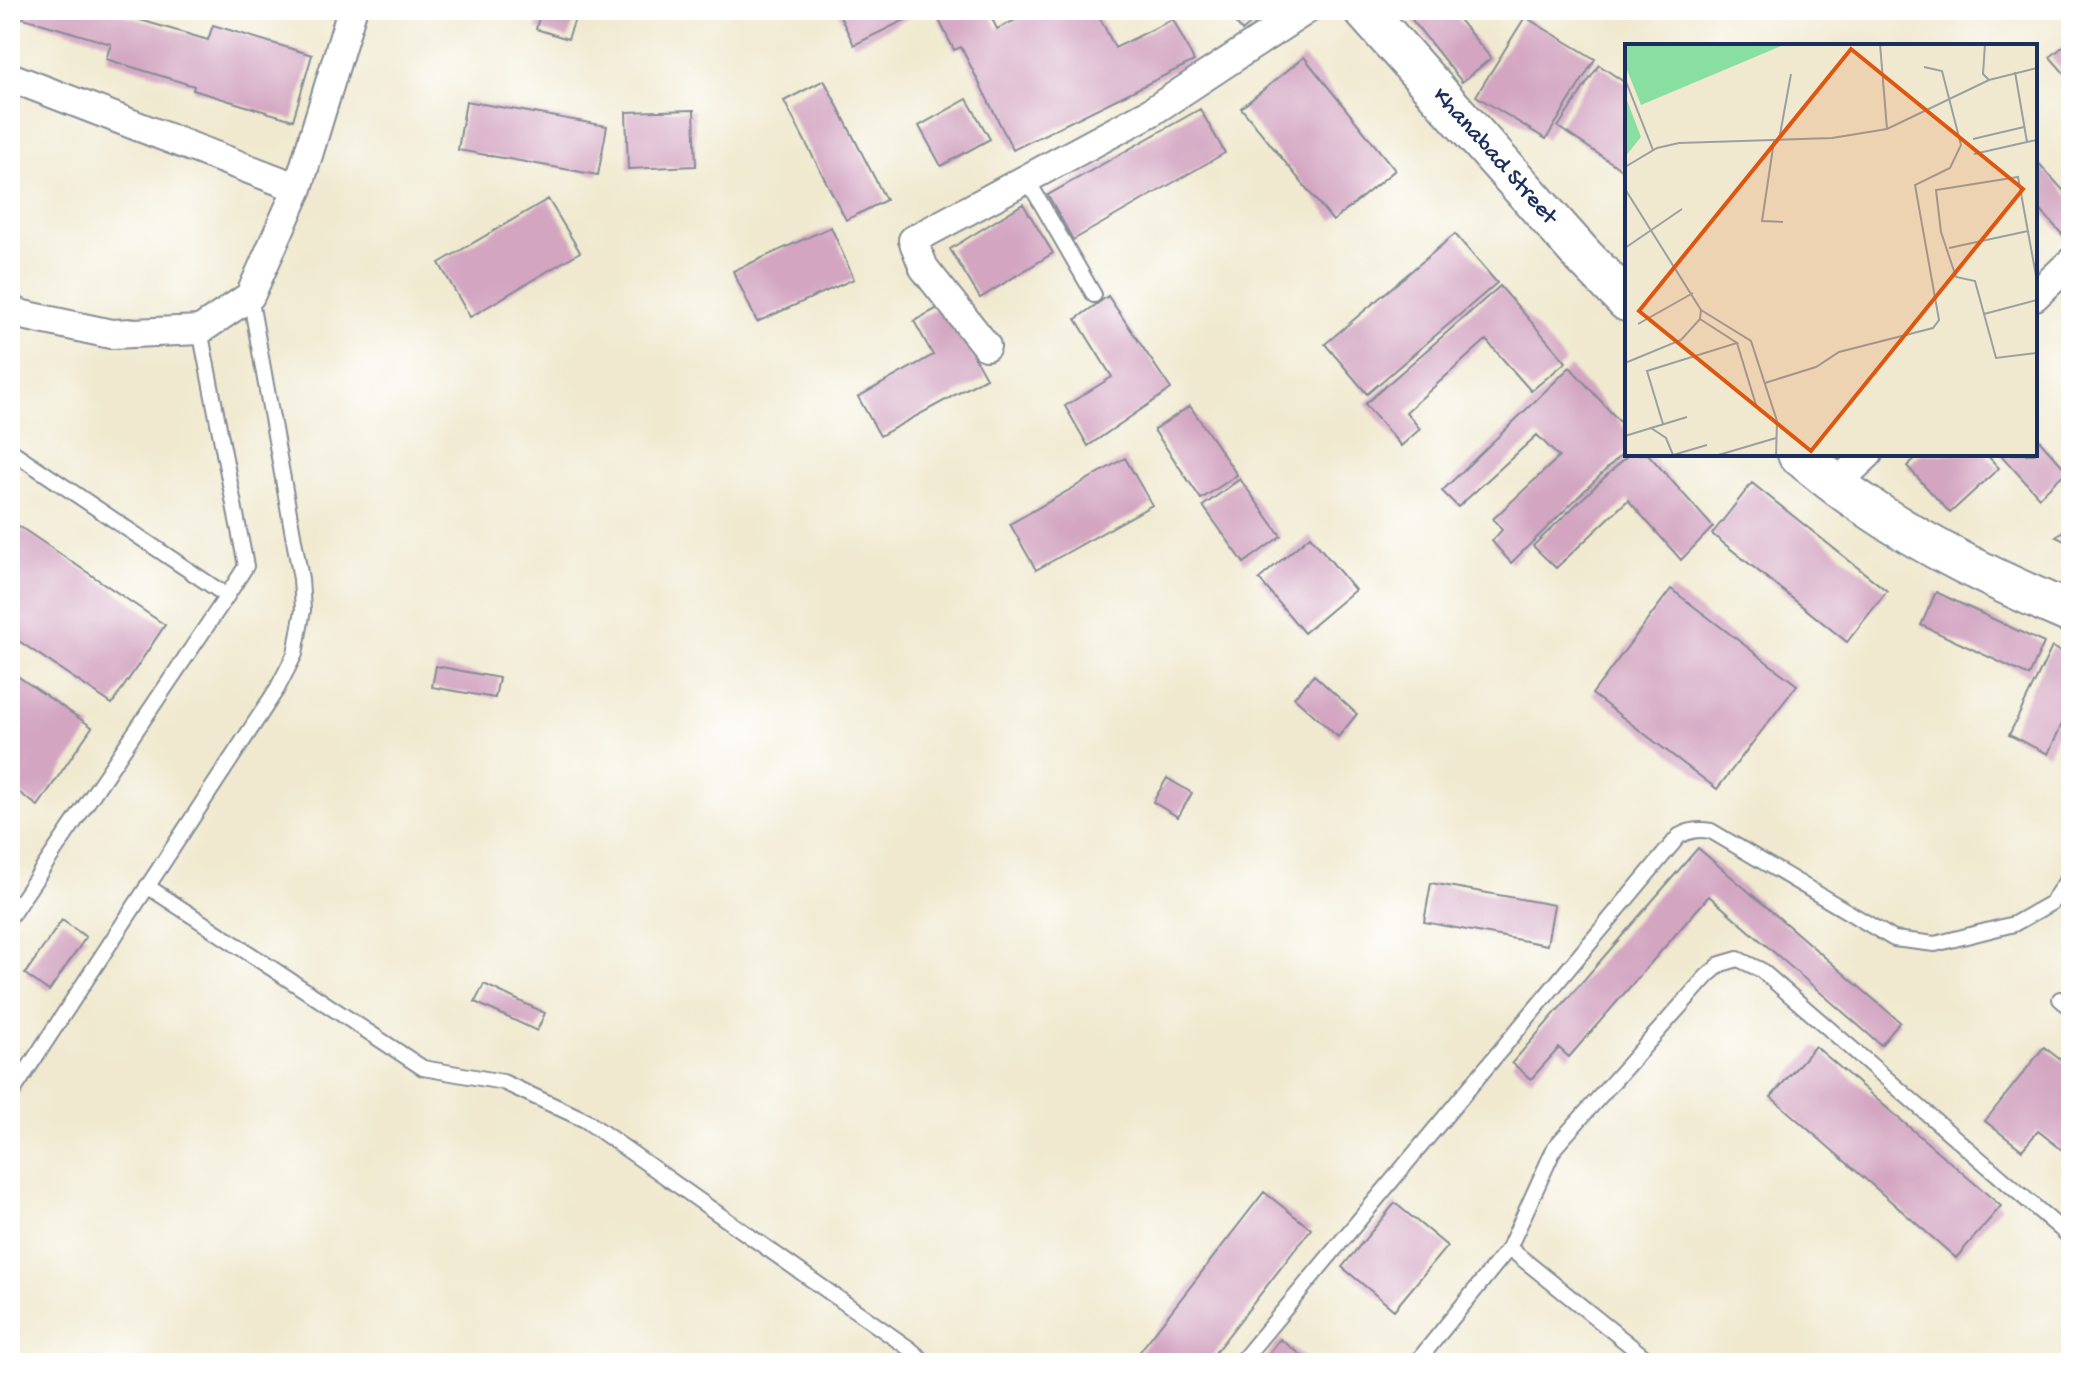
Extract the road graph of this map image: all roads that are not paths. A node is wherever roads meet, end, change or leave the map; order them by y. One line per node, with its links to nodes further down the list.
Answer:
1 (352, 10): 6 (street)
2 (1306, 10): 5 (street)
3 (1367, 11): 11 (main road, Khanabad Street)
4 (10, 77): 6 (street)
5 (1027, 179): 9 (lane); 14 (street)
6 (298, 188): 10 (street)
7 (2071, 262): 8 (street)
8 (2037, 294)
9 (1094, 295)
10 (250, 296): 13 (street); 22 (lane)
11 (1625, 299)
12 (10, 309): 13 (street)
13 (200, 330): 19 (lane)
14 (986, 346)
15 (10, 450): 19 (lane)
16 (1801, 456): 18 (main road)
17 (1866, 456): 18 (street)
18 (1836, 484): 20 (main road)
19 (227, 596): 23 (lane)
20 (2071, 613)
21 (2071, 874): 28 (lane)
22 (147, 886): 24 (lane); 27 (lane)
23 (10, 917)
24 (10, 1096)
25 (2071, 1238): 26 (lane)
26 (1509, 1248): 29 (lane); 30 (lane)
27 (926, 1363)
28 (1240, 1363)
29 (1416, 1363)
30 (1652, 1363)

